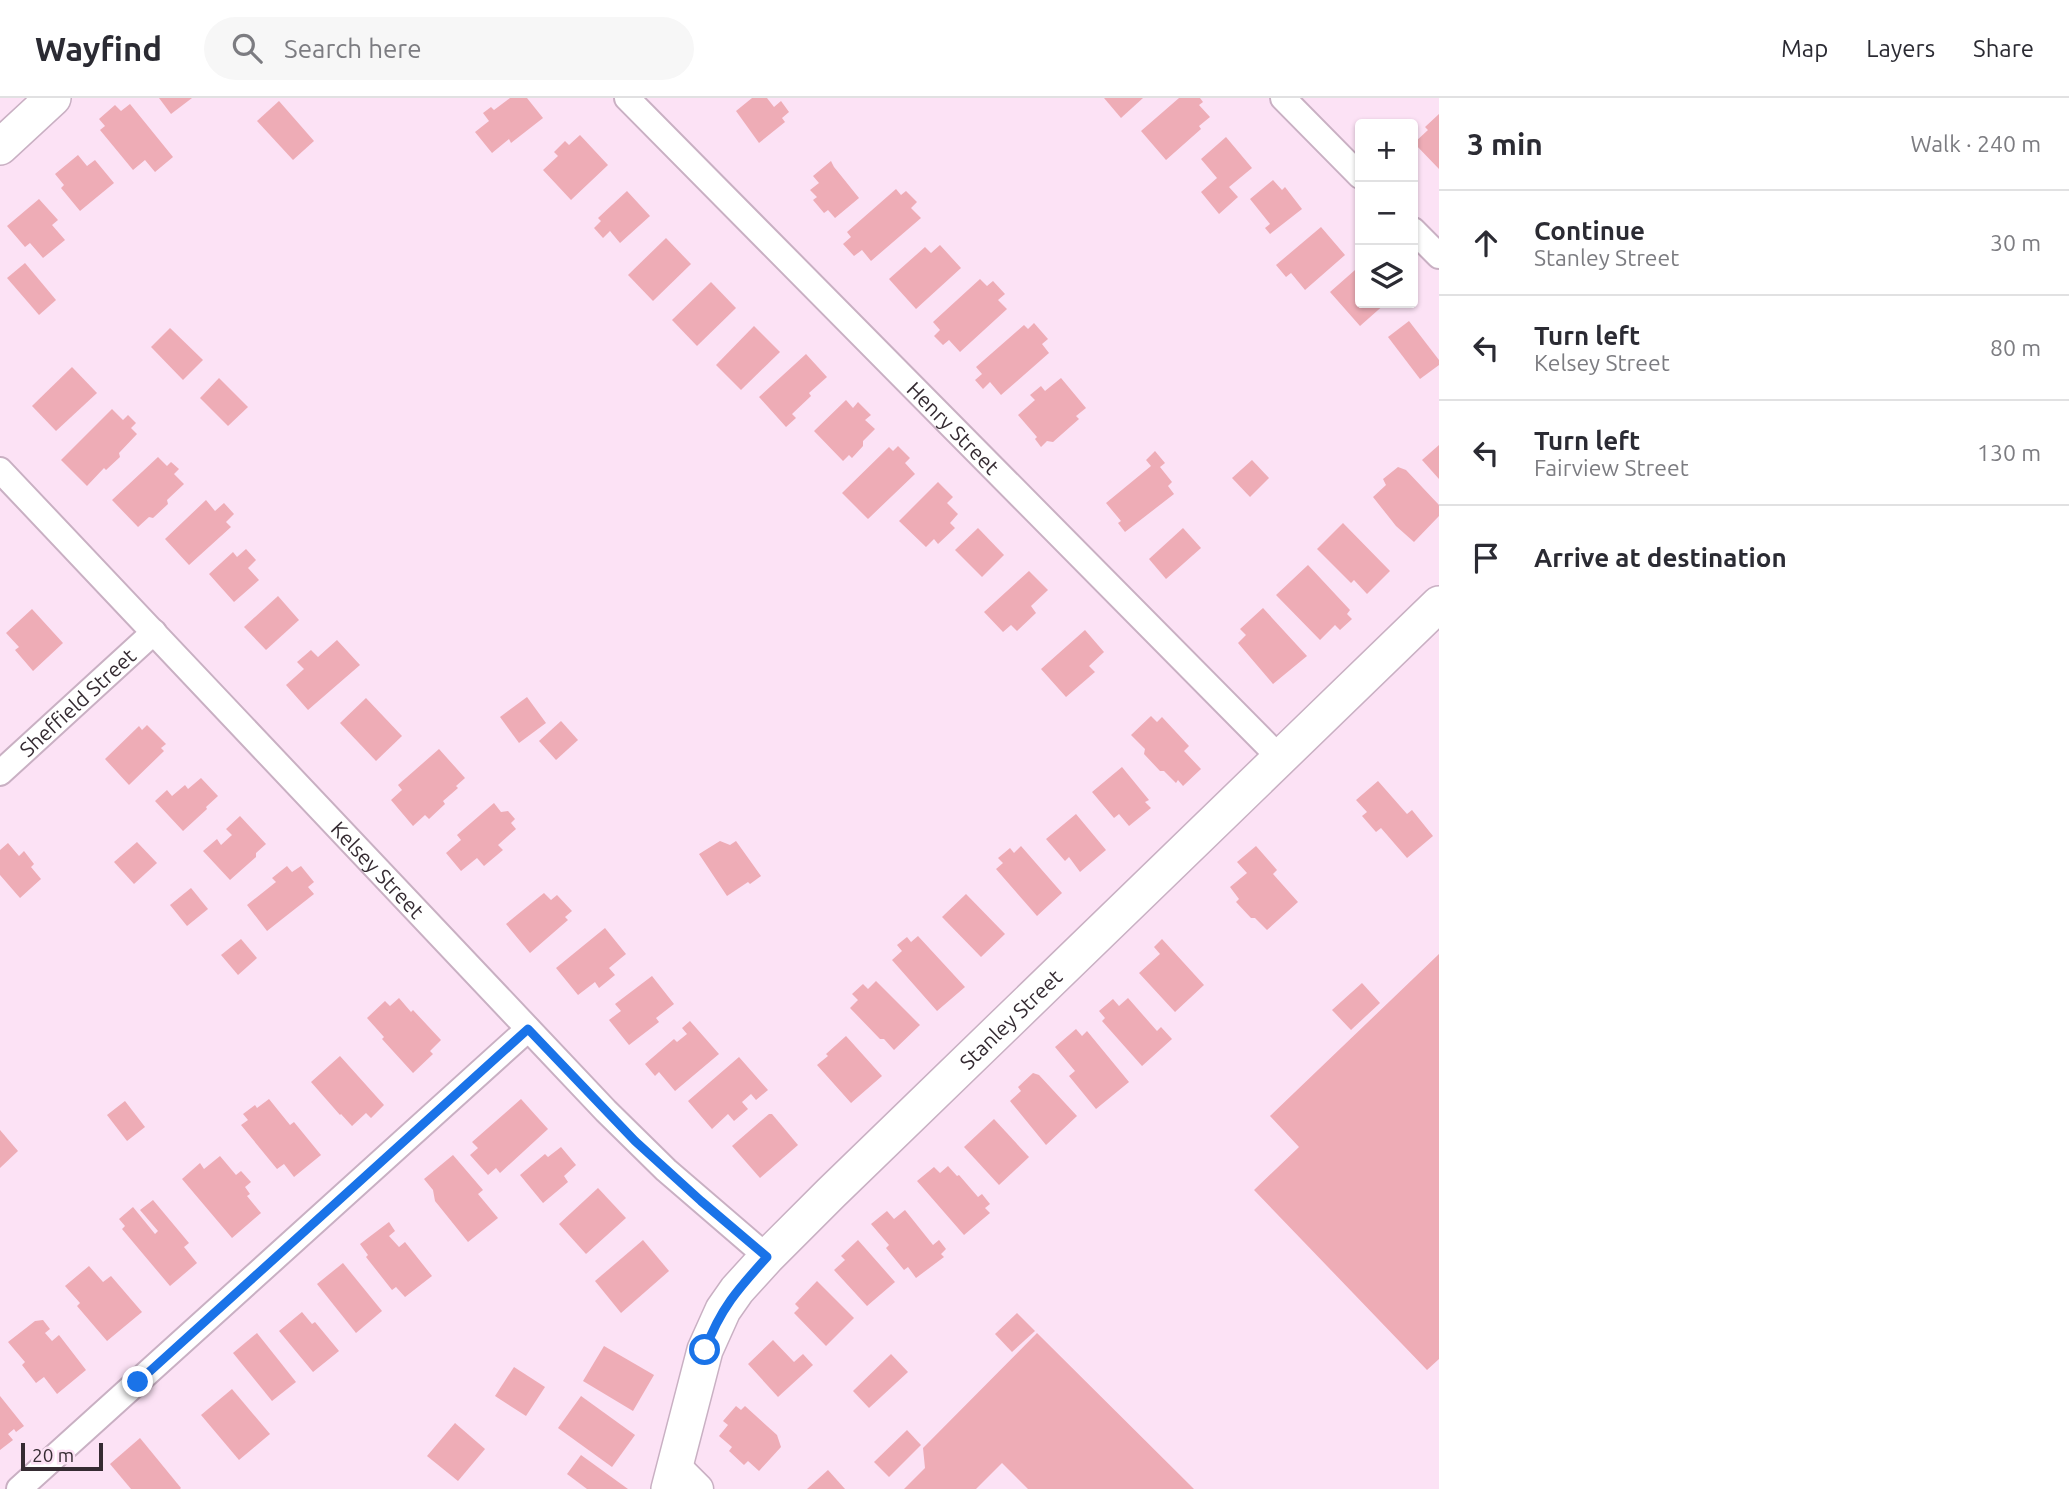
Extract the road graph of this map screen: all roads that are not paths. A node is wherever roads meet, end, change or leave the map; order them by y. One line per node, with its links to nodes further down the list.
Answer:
1 (53, 98): 4 (main road)
2 (627, 98): 11 (street, Henry Street)
3 (1283, 98): 5 (street)
4 (0, 147)
5 (1355, 171)
6 (1418, 235): 7 (street)
7 (1439, 256)
8 (0, 470): 10 (street, Kelsey Street)
9 (1439, 604): 11 (main road, Stanley Street)
10 (154, 632): 12 (street, Sheffield Street); 13 (street, Kelsey Street)
11 (1280, 758): 14 (main road, Stanley Street)
12 (0, 774)
13 (528, 1029): 14 (street, Kelsey Street); 16 (street)
14 (767, 1257): 15 (main road, Stanley Street)
15 (680, 1481)
16 (19, 1489)

